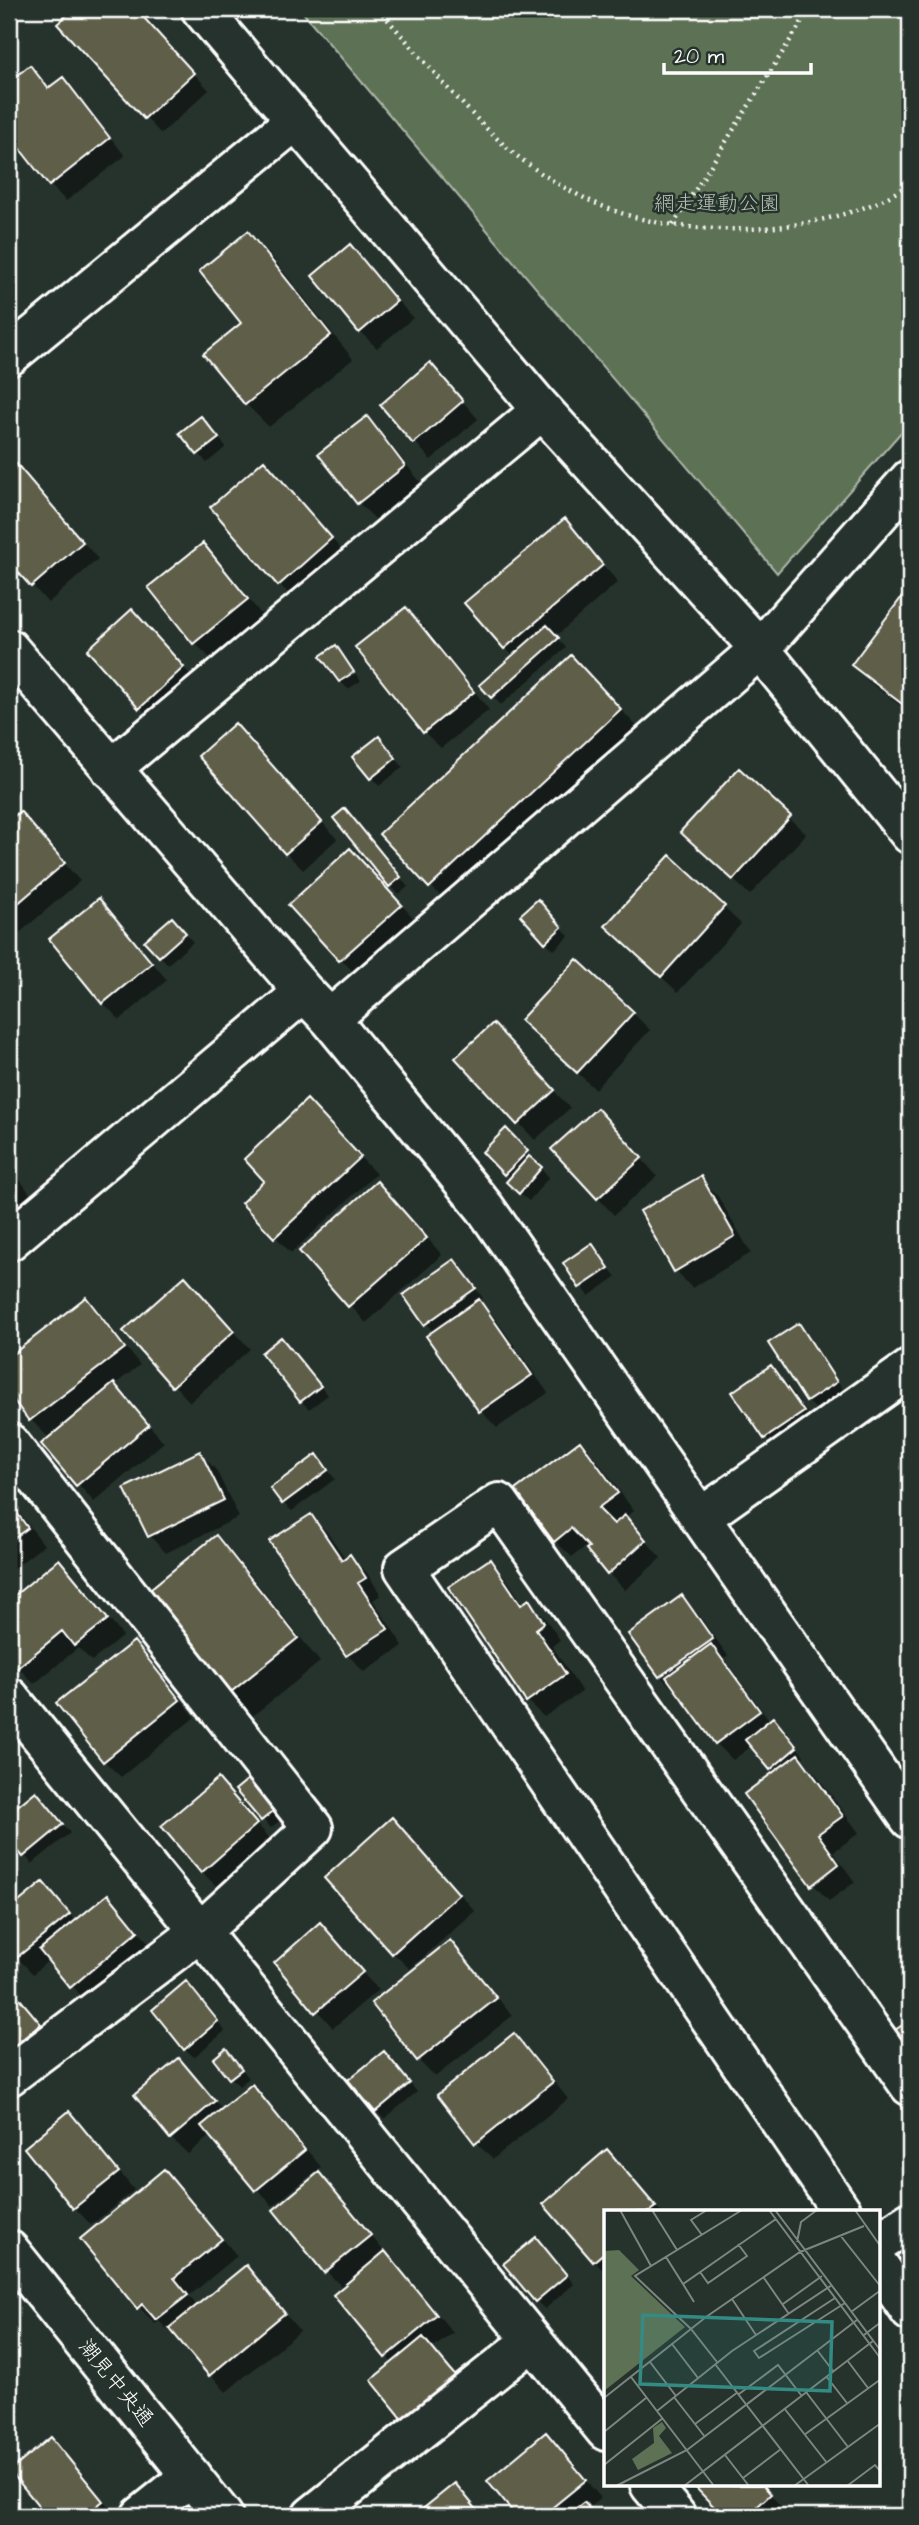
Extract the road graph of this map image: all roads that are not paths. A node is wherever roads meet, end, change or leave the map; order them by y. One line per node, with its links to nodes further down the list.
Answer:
1 (201, 9): 2 (street)
2 (295, 121): 3 (street); 4 (street)
3 (9, 356)
4 (542, 410): 7 (street); 8 (street)
5 (910, 479): 7 (street)
6 (9, 649): 8 (street)
7 (760, 649): 9 (street); 10 (street)
8 (111, 769): 10 (street)
9 (910, 834)
10 (317, 1006): 11 (street); 14 (street)
11 (9, 1241)
12 (910, 1369): 14 (street)
13 (9, 1443): 17 (street)
14 (700, 1518): 16 (street)
15 (9, 1697): 17 (street)
16 (910, 1819)
17 (200, 1932): 18 (street); 26 (street)
18 (9, 2076)
19 (910, 2086): 20 (street)
20 (841, 2210)
21 (910, 2222): 22 (street)
22 (880, 2241)
23 (9, 2250): 28 (street, 潮見中央通)
24 (880, 2267): 25 (street)
25 (910, 2311)
26 (532, 2341): 27 (street); 32 (street)
27 (604, 2429)
28 (191, 2476): 30 (street); 31 (street, 潮見中央通)
29 (651, 2486): 33 (street)
30 (141, 2516)
31 (223, 2516)
32 (312, 2516)
33 (677, 2516)

